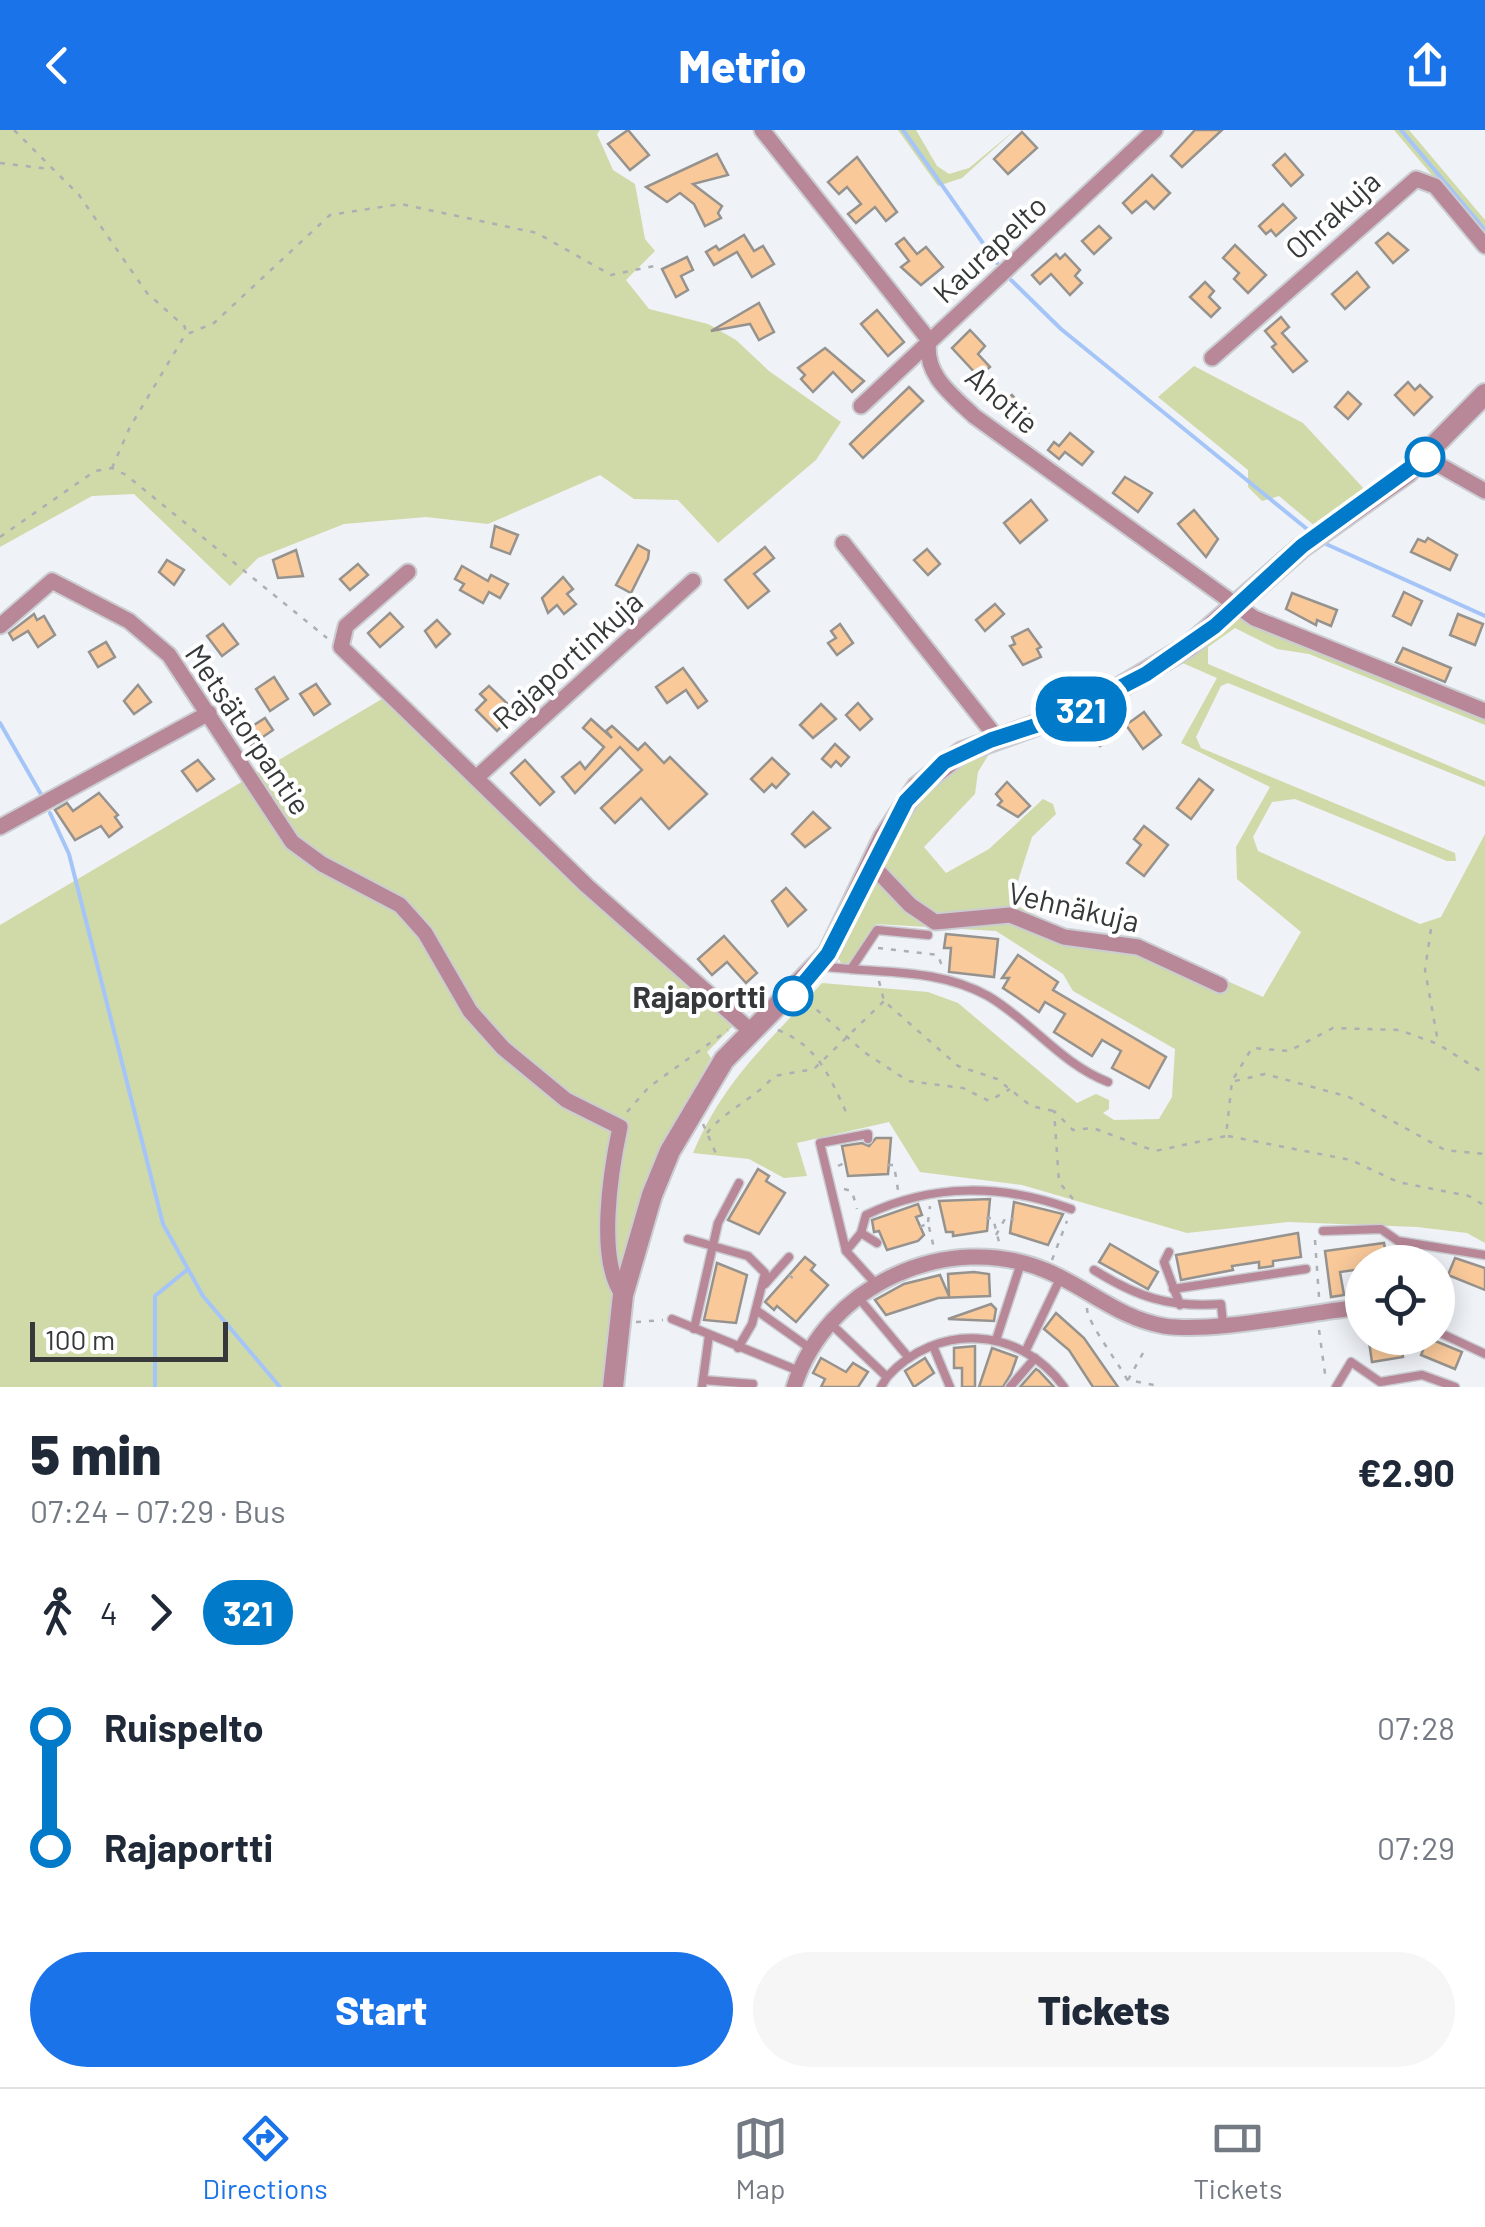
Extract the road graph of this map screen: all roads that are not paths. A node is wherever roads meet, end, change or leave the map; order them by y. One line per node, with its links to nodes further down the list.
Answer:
1 (762, 130): 4 (street, Ahotie)
2 (1155, 130): 4 (street, Kaurapelto)
3 (1485, 246): 5 (street, Ohrakuja)
4 (929, 340): 6 (street, Kaurapelto); 7 (street, Ahotie)
5 (1212, 358)
6 (904, 367): 7 (street); 9 (street, Kaurapelto)
7 (936, 376): 15 (street, Ahotie)
8 (1485, 394): 10 (street)
9 (861, 406)
10 (1425, 457): 11 (street); 15 (street)
11 (1485, 491)
12 (843, 543): 19 (street)
13 (408, 572): 20 (street)
14 (693, 581): 20 (street, Rajaportinkuja)
15 (1236, 606): 17 (street, Ahotie); 19 (street)
16 (0, 626): 18 (street, Metsätorpantie)
17 (1485, 711)
18 (209, 714): 21 (street); 48 (street, Metsätorpantie)
19 (996, 738): 22 (street)
20 (476, 778): 27 (street)
21 (0, 827)
22 (872, 865): 24 (street); 26 (street, Vehnäkuja)
23 (928, 935): 25 (lane)
24 (820, 966): 25 (lane); 27 (street)
25 (851, 969): 28 (lane)
26 (1220, 985)
27 (754, 1030): 48 (street)
28 (1108, 1082)
29 (868, 1139): 37 (lane)
30 (739, 1183): 36 (lane)
31 (1070, 1210): 33 (lane)
32 (1323, 1231): 39 (lane)
33 (861, 1233): 35 (lane); 37 (lane)
34 (688, 1239): 36 (lane)
35 (877, 1243)
36 (712, 1245): 46 (lane); 56 (lane)
37 (846, 1250): 45 (lane)
38 (1170, 1252): 47 (lane)
39 (1485, 1255)
40 (790, 1257): 46 (lane)
41 (1022, 1263): 44 (street); 45 (street); 58 (lane)
42 (1306, 1269): 47 (lane)
43 (1094, 1270): 50 (lane)
44 (1056, 1272): 55 (street); 63 (lane)
45 (876, 1283): 49 (street)
46 (762, 1288): 51 (lane)
47 (1173, 1290): 50 (lane)
48 (623, 1295): 71 (street)
49 (857, 1296): 54 (street); 65 (lane)
50 (1180, 1306): 55 (lane)
51 (756, 1310): 61 (lane); 62 (lane)
52 (1345, 1311): 55 (street)
53 (672, 1319): 56 (lane)
54 (830, 1323): 62 (street); 67 (lane)
55 (1223, 1323)
56 (694, 1329): 57 (lane)
57 (709, 1336): 61 (lane); 69 (lane)
58 (996, 1340): 60 (lane); 63 (lane)
59 (1455, 1340): 64 (lane)
60 (933, 1346): 65 (lane); 73 (lane)
61 (738, 1348): 68 (lane)
62 (811, 1349): 68 (street)
63 (1026, 1352): 66 (lane)
64 (1485, 1354)
65 (909, 1358): 67 (lane)
66 (1035, 1358): 74 (lane); 75 (lane)
67 (888, 1377): 72 (lane)
68 (796, 1379)
69 (703, 1383): 70 (lane)
70 (753, 1384)
71 (614, 1387)
72 (882, 1387)
73 (950, 1387)
74 (1010, 1387)
75 (1064, 1387)
76 (1336, 1387): 77 (lane)
77 (1455, 1387)

